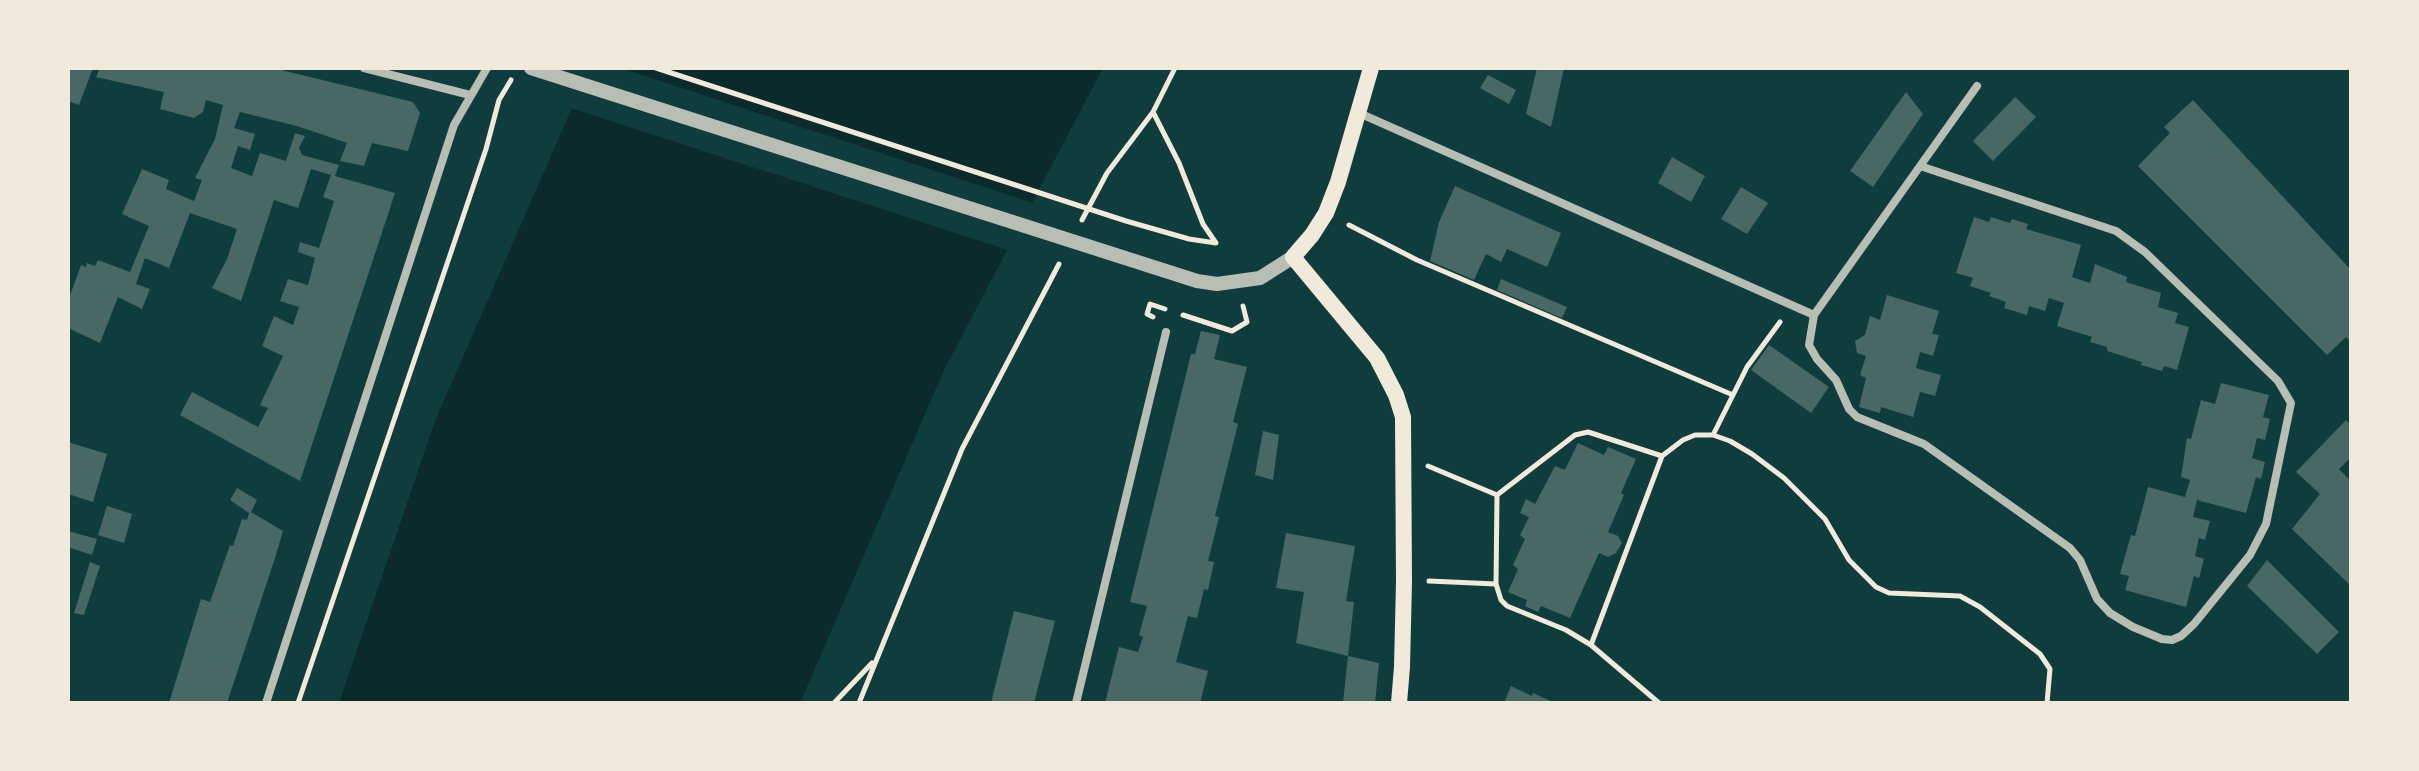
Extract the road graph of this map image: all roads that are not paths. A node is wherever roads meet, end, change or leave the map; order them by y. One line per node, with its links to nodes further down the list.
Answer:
1 (364, 68): 6 (street)
2 (487, 68): 6 (street)
3 (531, 68): 9 (street)
4 (1371, 68): 7 (main road)
5 (1977, 86): 8 (street)
6 (470, 95): 12 (street)
7 (1359, 113): 9 (main road); 10 (street)
8 (1920, 166): 10 (street); 10 (street)
9 (1293, 257): 14 (main road)
10 (1814, 315)
11 (1166, 332): 13 (street)
12 (266, 703)
13 (1076, 703)
14 (1399, 703)

